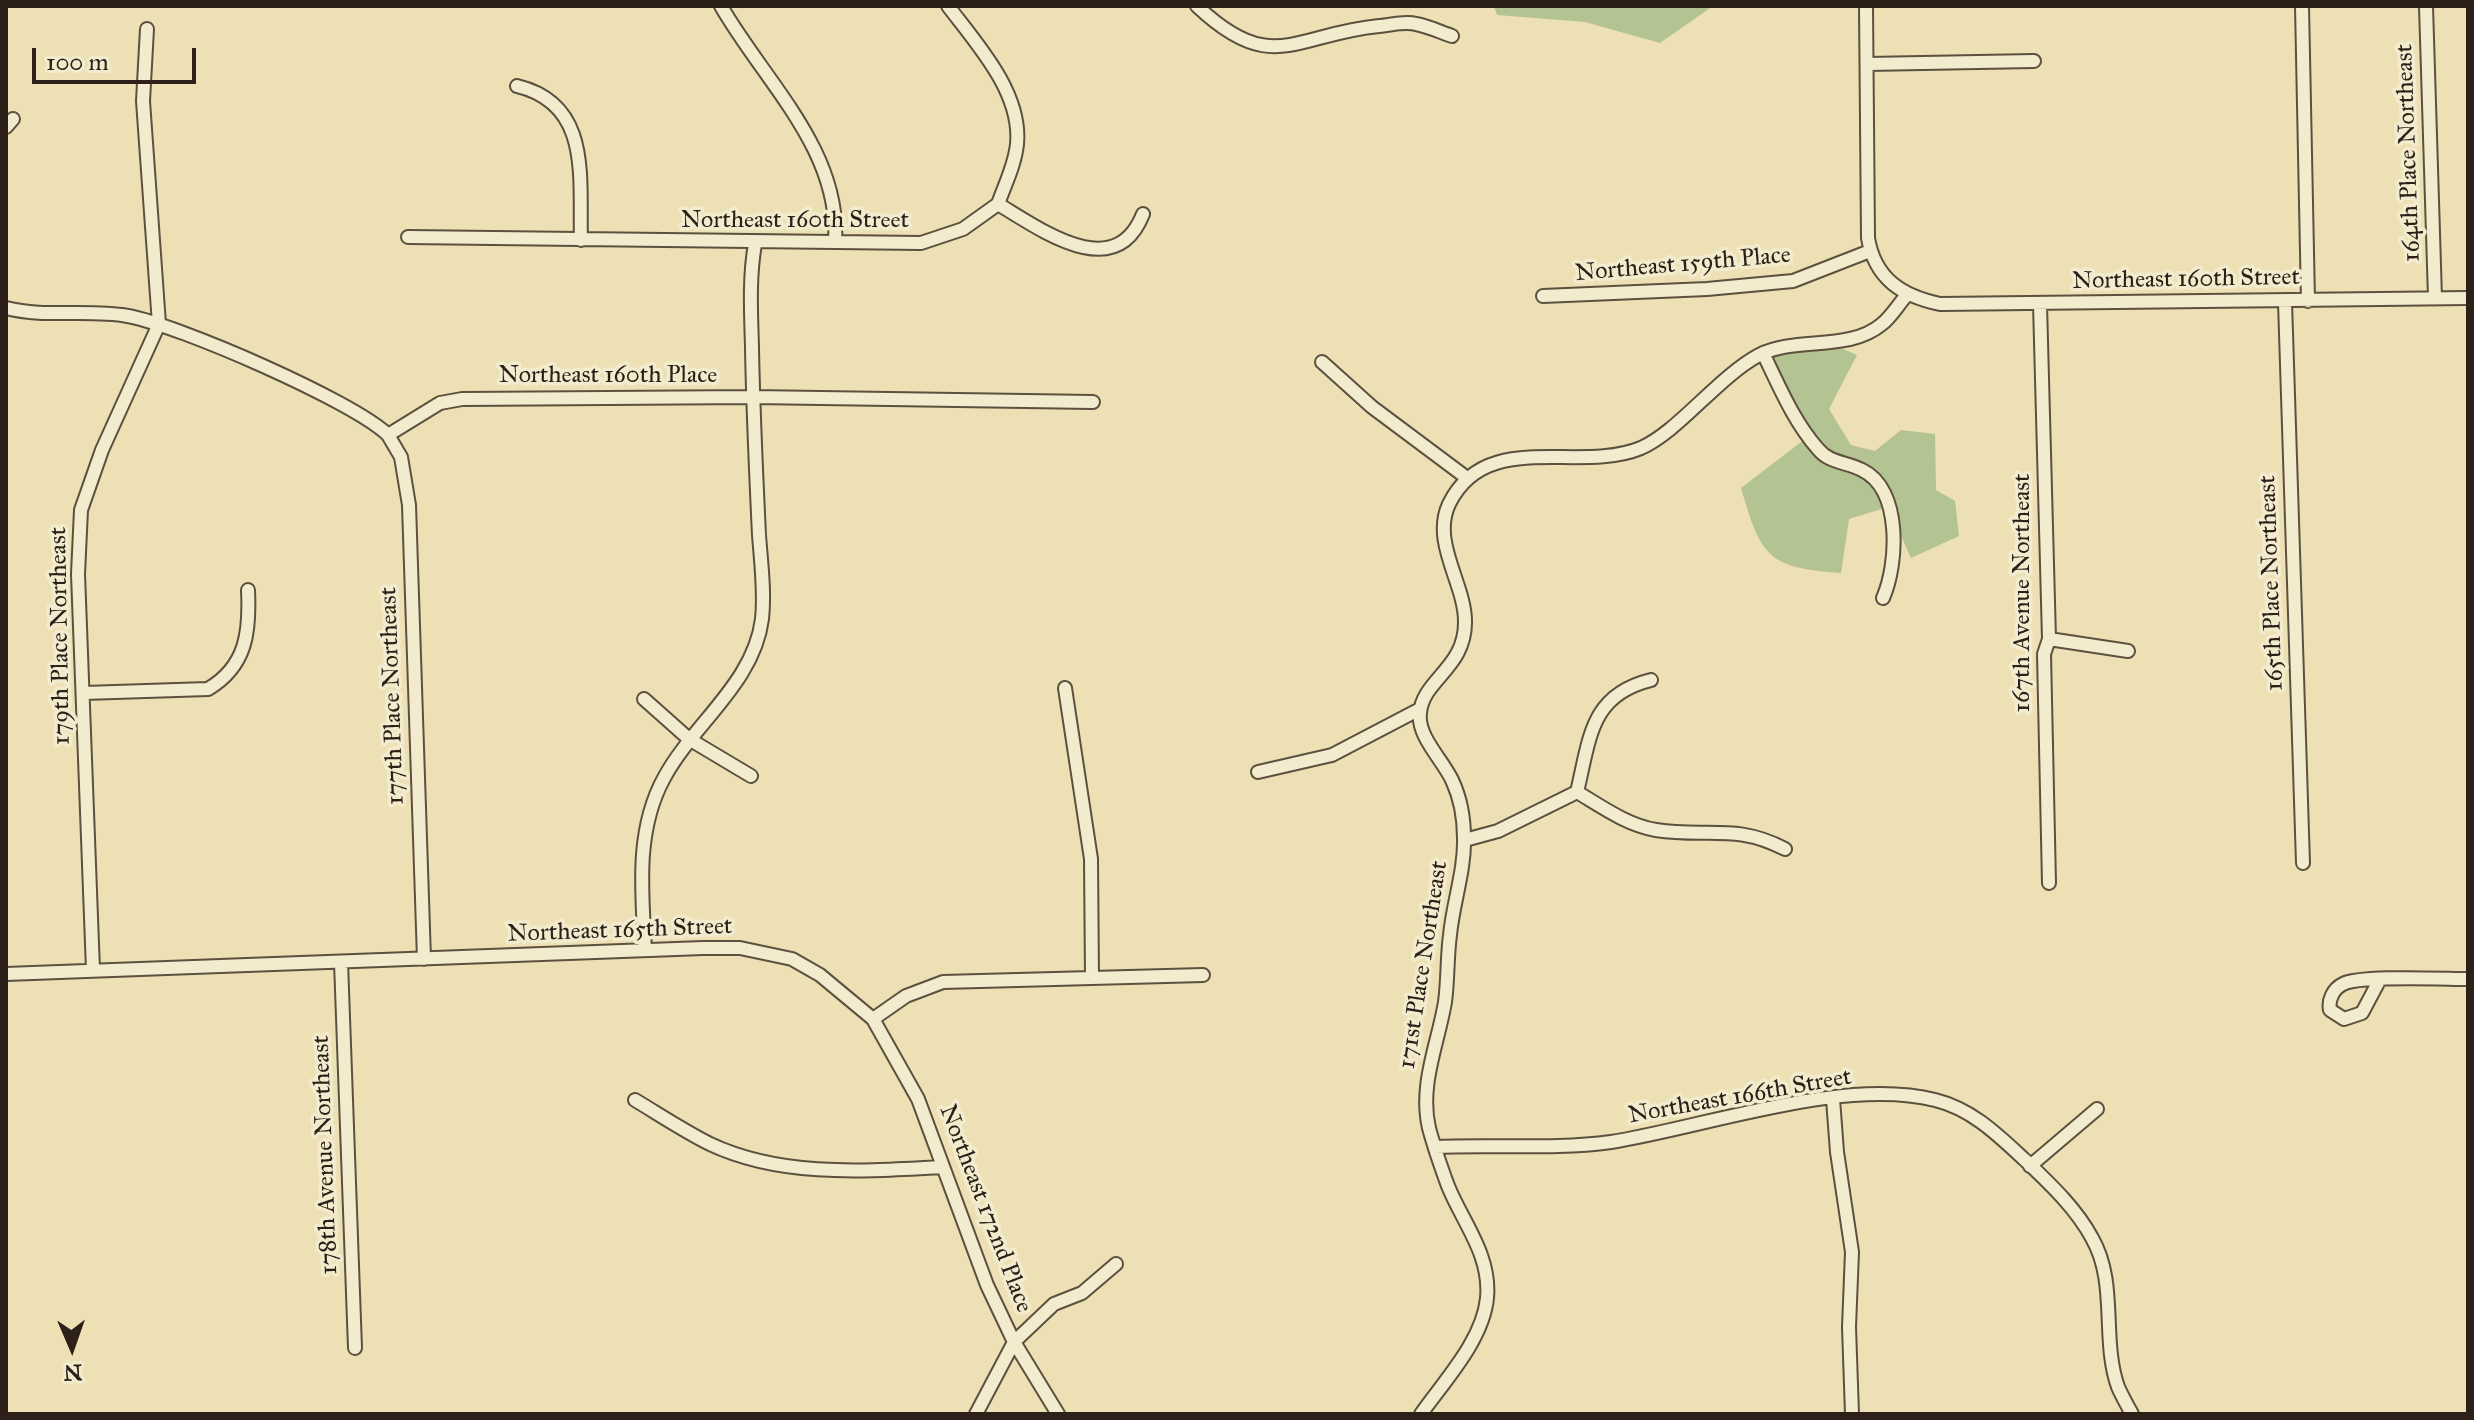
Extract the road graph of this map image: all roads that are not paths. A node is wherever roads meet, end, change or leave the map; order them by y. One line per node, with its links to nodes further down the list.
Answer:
1 (721, 6): 16 (street)
2 (948, 6): 12 (street)
3 (1197, 6): 8 (street)
4 (1866, 6): 10 (street)
5 (2302, 6): 23 (street)
6 (2426, 6): 21 (street, 164th Place Northeast)
7 (147, 29): 27 (street, 179th Place Northeast)
8 (1452, 36)
9 (2034, 61): 10 (street)
10 (1867, 64): 18 (street)
11 (517, 86): 15 (street)
12 (998, 204): 13 (street); 16 (street, Northeast 160th Street)
13 (1143, 214)
14 (408, 237): 15 (street, Northeast 160th Street)
15 (581, 240): 17 (street, Northeast 160th Street)
16 (835, 242): 17 (street, Northeast 160th Street)
17 (755, 244): 30 (street)
18 (1870, 251): 19 (street, Northeast 159th Place); 20 (street)
19 (1543, 296)
20 (1906, 296): 25 (street, Northeast 160th Street); 28 (street)
21 (2435, 298): 22 (street, Northeast 160th Street); 23 (street, Northeast 160th Street)
22 (2468, 298)
23 (2308, 301): 24 (street, Northeast 160th Street)
24 (2285, 302): 25 (street, Northeast 160th Street); 49 (street, 165th Place Northeast)
25 (2040, 304): 36 (street, 167th Avenue Northeast)
26 (6, 308): 27 (street)
27 (159, 324): 32 (street); 40 (street, 179th Place Northeast)
28 (1763, 353): 33 (street); 35 (street)
29 (1322, 362): 33 (street)
30 (753, 397): 31 (street, Northeast 160th Place); 32 (street, Northeast 160th Place); 43 (street)
31 (1093, 402)
32 (388, 435): 52 (street, 177th Place Northeast)
33 (1467, 478): 42 (street)
34 (248, 590): 40 (street)
35 (1883, 598)
36 (2049, 639): 37 (street); 50 (street, 167th Avenue Northeast)
37 (2128, 651)
38 (1651, 680): 46 (street)
39 (1065, 688): 57 (street)
40 (84, 693): 54 (street, 179th Place Northeast)
41 (644, 699): 43 (street)
42 (1420, 709): 44 (street); 47 (street, 171st Place Northeast)
43 (689, 739): 45 (street); 51 (street)
44 (1258, 772)
45 (751, 776)
46 (1577, 792): 47 (street); 48 (street)
47 (1465, 840): 64 (street, 171st Place Northeast)
48 (1785, 849)
49 (2303, 863)
50 (2049, 883)
51 (645, 950): 52 (street, Northeast 165th Street); 60 (street, Northeast 165th Street)
52 (424, 959): 53 (street, Northeast 165th Street)
53 (341, 962): 54 (street, Northeast 165th Street); 69 (street, 178th Avenue Northeast)
54 (93, 970): 55 (street, Northeast 165th Street)
55 (6, 974)
56 (1203, 975): 57 (street)
57 (1092, 978): 60 (street)
58 (2468, 979): 59 (street)
59 (2379, 981)
60 (873, 1019): 66 (street, Northeast 172nd Place)
61 (1833, 1099): 64 (street, Northeast 166th Street); 65 (street, Northeast 166th Street); 73 (street)
62 (635, 1100): 66 (street)
63 (2097, 1109): 65 (street)
64 (1435, 1147): 72 (street, 171st Place Northeast)
65 (2030, 1166): 74 (street)
66 (943, 1167): 68 (street, Northeast 172nd Place)
67 (1116, 1264): 68 (street)
68 (1014, 1342): 70 (street); 71 (street, Northeast 172nd Place)
69 (355, 1348)
70 (976, 1414)
71 (1058, 1414)
72 (1421, 1414)
73 (1852, 1414)
74 (2132, 1414)

